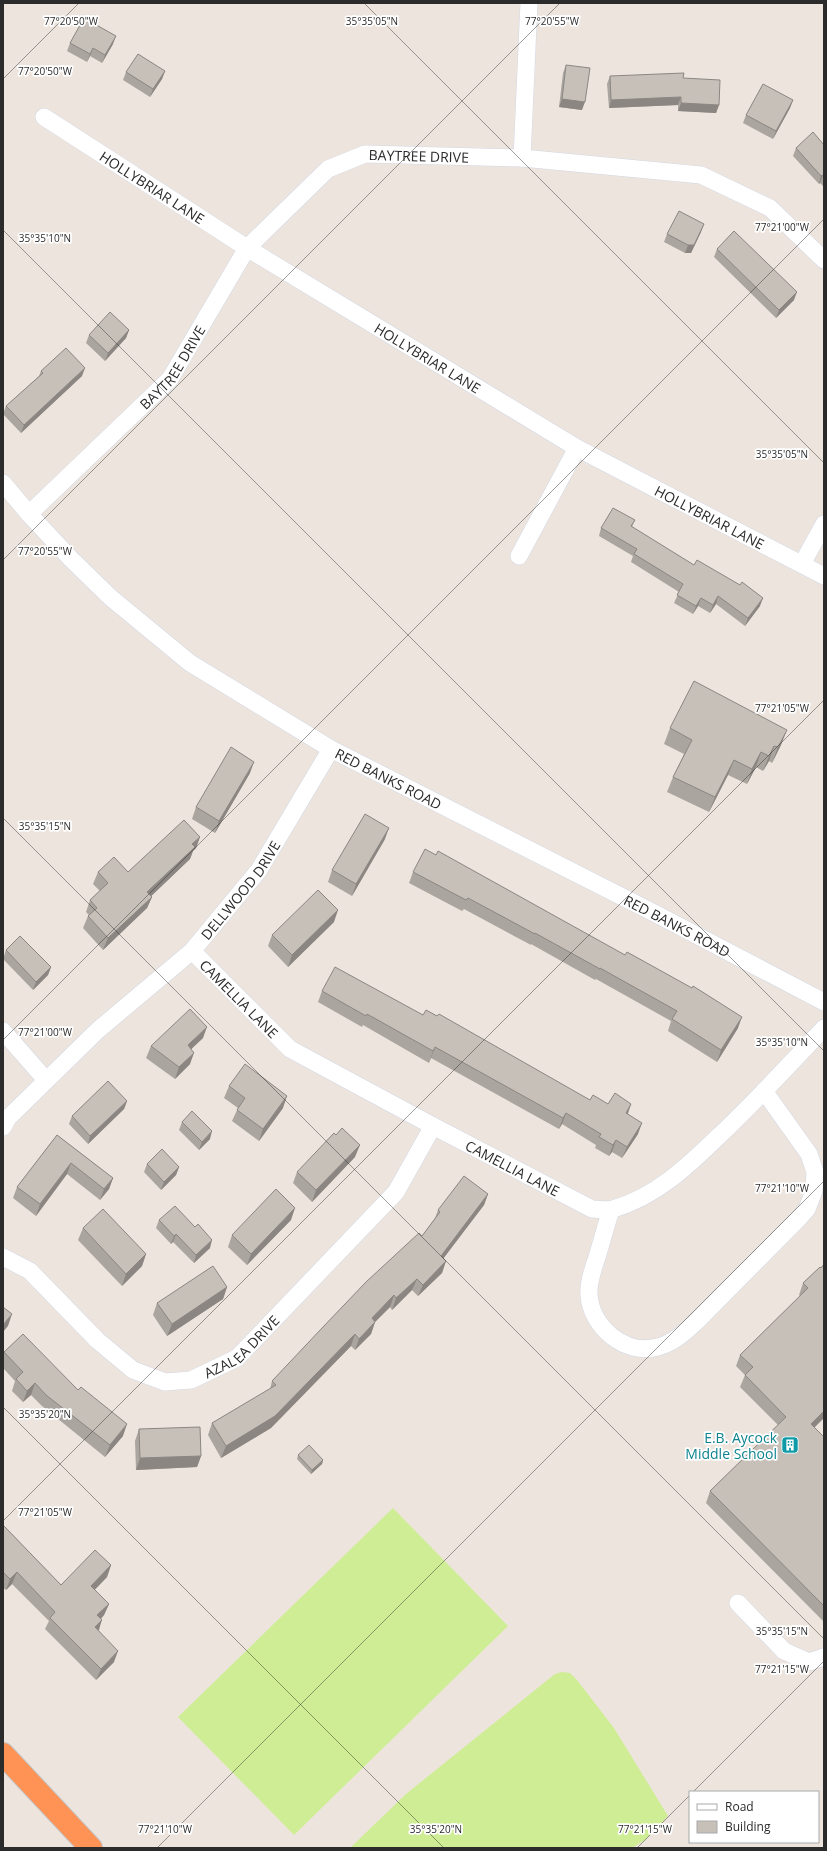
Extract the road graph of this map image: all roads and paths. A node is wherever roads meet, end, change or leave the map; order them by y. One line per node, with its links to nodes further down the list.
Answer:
1 (529, 3): 3 (street)
2 (44, 117): 4 (street, HOLLYBRIAR LANE)
3 (522, 158): 4 (street, BAYTREE DRIVE); 5 (street, BAYTREE DRIVE)
4 (247, 248): 6 (street, HOLLYBRIAR LANE); 8 (street, BAYTREE DRIVE)
5 (824, 260)
6 (577, 448): 10 (street); 11 (street, HOLLYBRIAR LANE)
7 (3, 483): 8 (street, RED BANKS ROAD)
8 (29, 514): 13 (street, RED BANKS ROAD)
9 (824, 524): 11 (street)
10 (519, 556)
11 (802, 564): 12 (street, HOLLYBRIAR LANE)
12 (824, 576)
13 (331, 749): 14 (street, DELLWOOD DRIVE); 15 (street, RED BANKS ROAD)
14 (192, 951): 18 (street, DELLWOOD DRIVE); 20 (street, CAMELLIA LANE)
15 (824, 1002)
16 (824, 1028): 19 (street, CAMELLIA LANE)
17 (3, 1031): 18 (street)
18 (46, 1080): 21 (street, DELLWOOD DRIVE)
19 (764, 1091): 22 (street, CAMELLIA LANE); 22 (street)
20 (433, 1126): 22 (street, CAMELLIA LANE); 23 (street, AZALEA DRIVE)
21 (3, 1127)
22 (611, 1210)
23 (3, 1257)
24 (738, 1602): 25 (street)
25 (824, 1656)
26 (3, 1754): 27 (highway)
27 (91, 1848)

